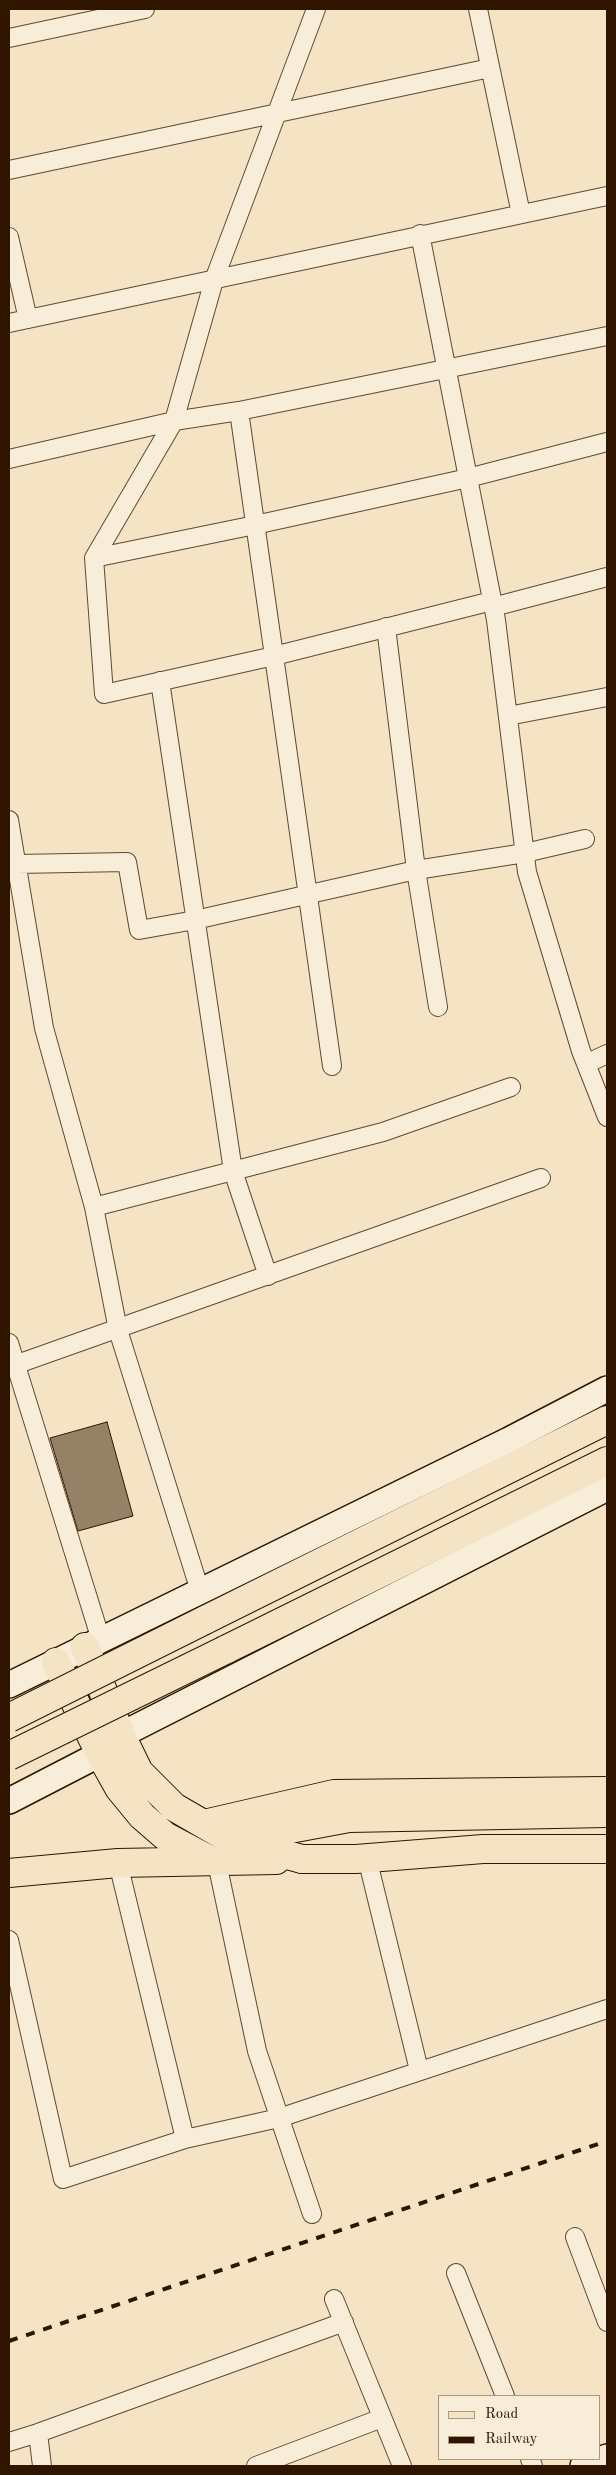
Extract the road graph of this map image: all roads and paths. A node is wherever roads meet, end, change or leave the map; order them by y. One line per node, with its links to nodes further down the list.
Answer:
1 (145, 9): 4 (street)
2 (316, 9): 6 (street)
3 (478, 9): 5 (street)
4 (9, 38)
5 (490, 68): 6 (street); 9 (street)
6 (275, 113): 7 (street); 12 (street)
7 (9, 170)
8 (607, 196): 9 (street)
9 (521, 214): 10 (street)
10 (420, 234): 12 (street); 16 (street)
11 (9, 237): 13 (street)
12 (214, 280): 13 (street); 18 (street)
13 (28, 319): 14 (street)
14 (9, 323)
15 (607, 336): 16 (street)
16 (446, 368): 17 (street); 21 (street)
17 (239, 411): 18 (street); 22 (street)
18 (174, 421): 20 (street); 23 (street)
19 (607, 442): 21 (street)
20 (9, 459)
21 (468, 478): 22 (street); 25 (street)
22 (255, 525): 23 (street); 27 (street)
23 (94, 558): 28 (street)
24 (607, 577): 25 (street)
25 (493, 604): 26 (street); 30 (street)
26 (386, 627): 27 (street); 35 (street)
27 (274, 656): 28 (street); 36 (street)
28 (160, 681): 37 (street)
29 (607, 697): 30 (street)
30 (508, 716): 33 (street)
31 (9, 820): 34 (street)
32 (585, 840): 33 (street)
33 (525, 853): 35 (street); 40 (street)
34 (17, 864): 37 (street); 46 (street)
35 (416, 870): 36 (street); 38 (street)
36 (309, 895): 37 (street); 41 (street)
37 (195, 920): 44 (street)
38 (438, 1007)
39 (607, 1054): 40 (street)
40 (586, 1064): 43 (street)
41 (332, 1066)
42 (511, 1087): 44 (street)
43 (607, 1117)
44 (233, 1171): 46 (street); 47 (street)
45 (541, 1178): 47 (street)
46 (94, 1208): 48 (street)
47 (268, 1276): 48 (street)
48 (118, 1330): 50 (street); 55 (street)
49 (9, 1343): 50 (street)
50 (12, 1366): 56 (street)
51 (607, 1389): 55 (street)
52 (607, 1420): 59 (main road, bridge)
53 (607, 1461): 62 (main road, bridge)
54 (607, 1488): 60 (street)
55 (200, 1592): 56 (street)
56 (93, 1644): 57 (street); 60 (main road)
57 (56, 1662): 58 (street); 61 (main road)
58 (9, 1685)
59 (9, 1718)
60 (121, 1736): 61 (street); 66 (main road)
61 (100, 1754): 64 (street); 72 (main road)
62 (9, 1756)
63 (607, 1791): 66 (main road)
64 (9, 1801)
65 (607, 1814): 67 (main road)
66 (204, 1824): 67 (main road)
67 (231, 1840): 70 (main road)
68 (607, 1849): 69 (main road)
69 (367, 1858): 70 (main road); 76 (street)
70 (302, 1859): 72 (main road)
71 (118, 1863): 72 (main road); 73 (main road); 78 (street)
72 (217, 1863): 77 (street)
73 (9, 1873)
74 (9, 1940): 78 (street)
75 (607, 2009): 76 (street)
76 (419, 2070): 77 (street)
77 (279, 2118): 78 (street); 79 (street)
78 (185, 2139)
79 (312, 2214)
80 (576, 2237): 84 (street)
81 (456, 2273): 85 (street)
82 (334, 2299): 83 (street)
83 (344, 2322): 86 (street); 87 (street)
84 (607, 2322)
85 (505, 2395)
86 (382, 2418): 91 (street); 92 (street)
87 (38, 2434): 88 (street); 90 (street)
88 (9, 2442)
89 (597, 2460): 93 (street)
90 (42, 2466)
91 (256, 2466)
92 (402, 2466)
93 (583, 2466)

